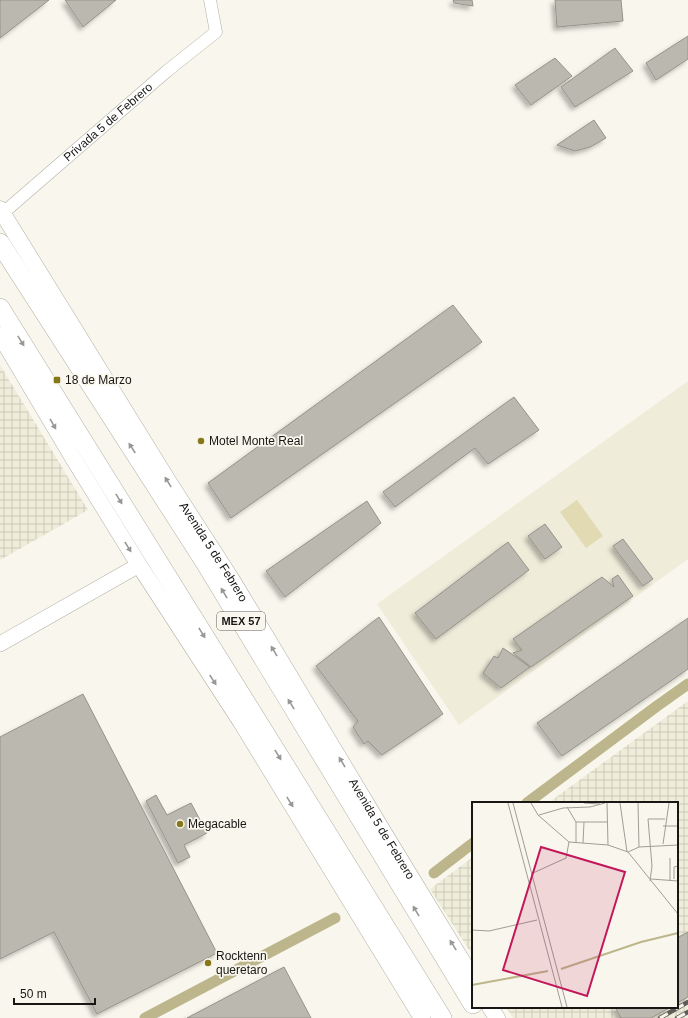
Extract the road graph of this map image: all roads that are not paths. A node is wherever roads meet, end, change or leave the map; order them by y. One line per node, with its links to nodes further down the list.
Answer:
1 (210, 0): 2 (street, Privada 5 de Febrero)
2 (1, 211): 8 (main road, Avenida 5 de Febrero, one-way to 2)
3 (0, 244): 9 (highway, Avenida 5 de Febrero / MEX 57, one-way to 3)
4 (0, 308): 13 (highway, MEX 57, one-way to 13)
5 (0, 335): 6 (main road, one-way to 6)
6 (139, 565): 7 (street); 12 (main road, one-way to 12)
7 (0, 644)
8 (472, 977)
9 (472, 1002)
10 (476, 1008): 14 (highway)
11 (491, 1008): 15 (main road)
12 (422, 1018)
13 (442, 1018)
14 (482, 1018)
15 (497, 1018)

